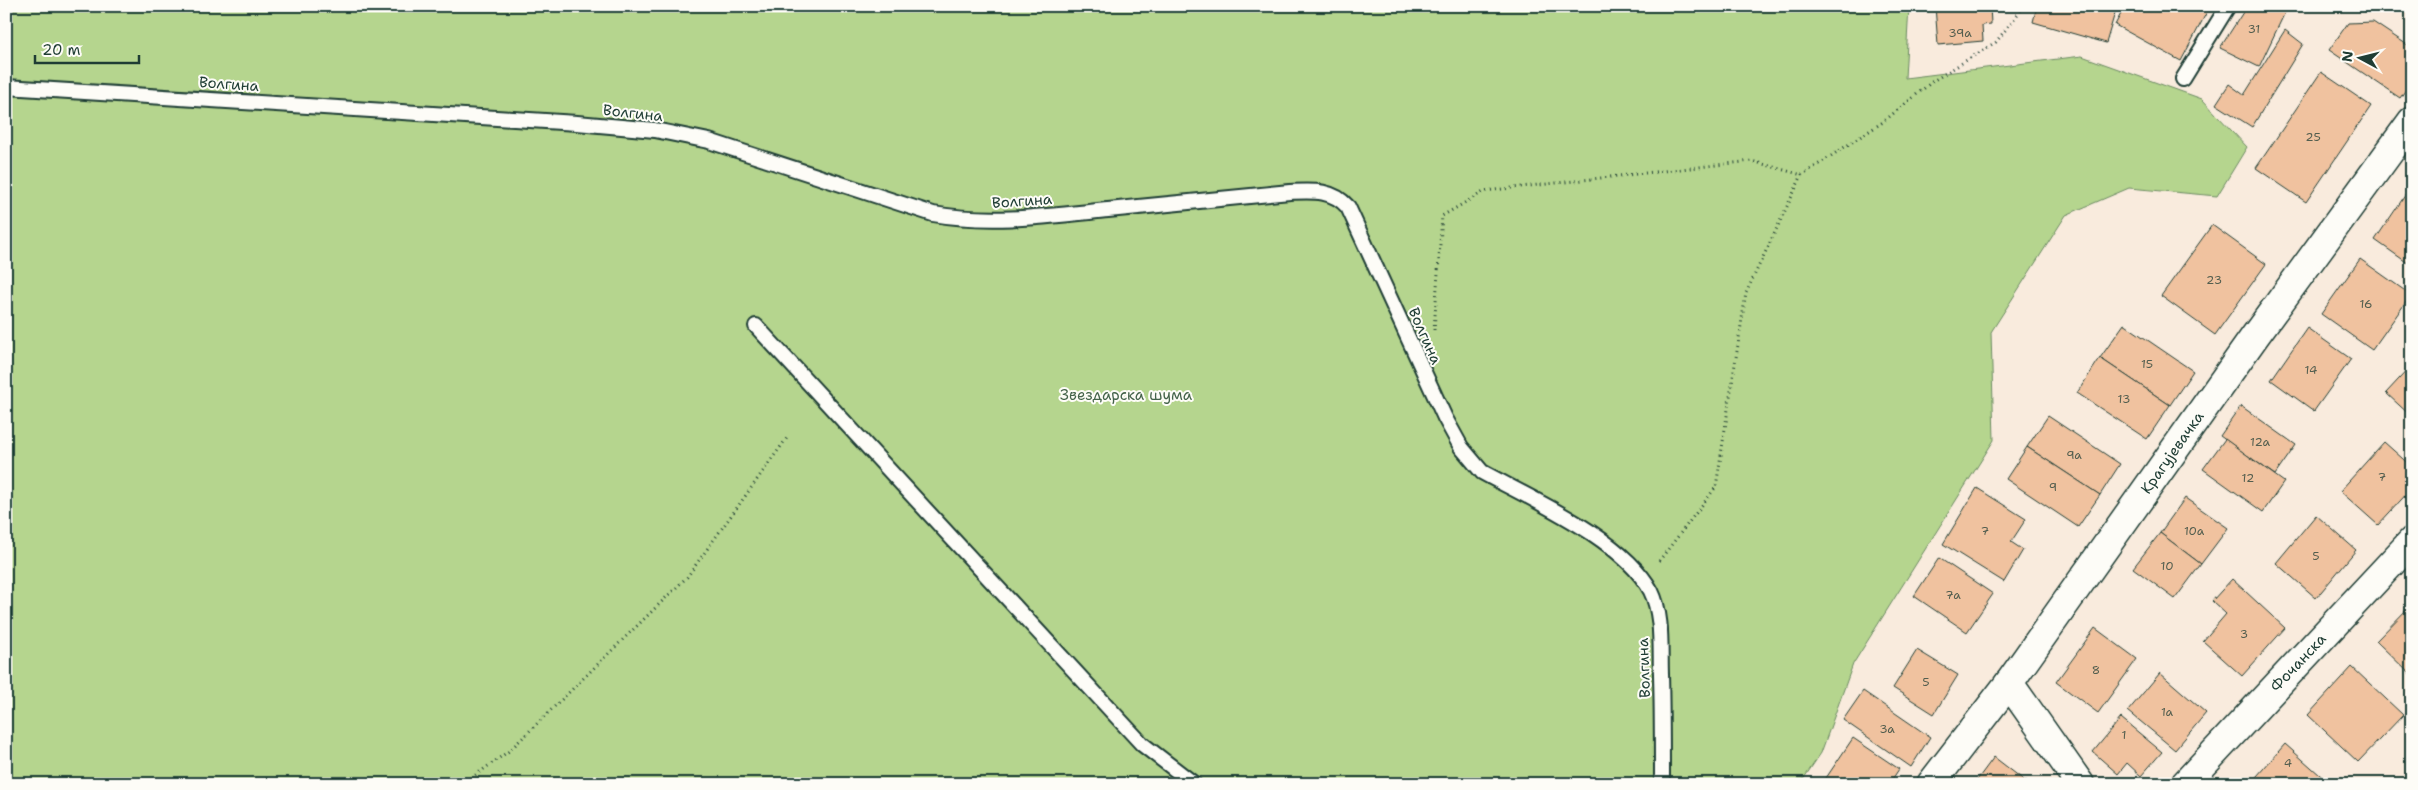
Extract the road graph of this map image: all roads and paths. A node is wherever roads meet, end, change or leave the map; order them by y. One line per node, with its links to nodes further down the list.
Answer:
1 (2024, 6): 6 (path)
2 (2228, 6): 3 (lane)
3 (2183, 79)
4 (6, 87): 11 (lane, Волгина)
5 (2412, 121): 12 (street, Крагујевачка)
6 (1802, 175): 8 (path); 11 (path)
7 (756, 326): 14 (lane)
8 (1433, 336)
9 (787, 438): 13 (path)
10 (2412, 541): 18 (street, Фочанска)
11 (1644, 582): 15 (lane, Волгина)
12 (2009, 683): 16 (street, Крагујевачка); 17 (street)
13 (463, 784)
14 (1194, 784)
15 (1662, 784)
16 (1931, 784)
17 (2080, 784)
18 (2185, 784)

